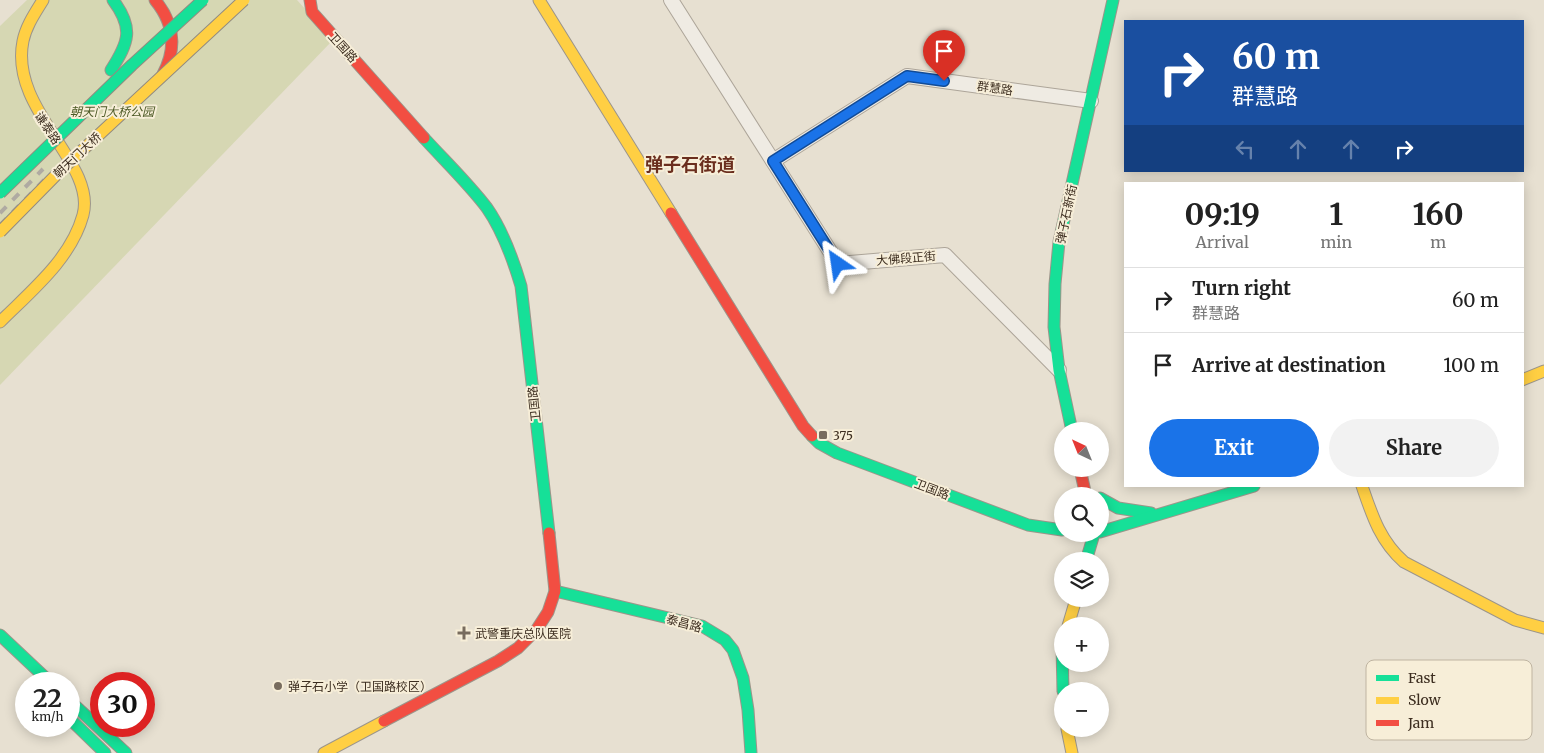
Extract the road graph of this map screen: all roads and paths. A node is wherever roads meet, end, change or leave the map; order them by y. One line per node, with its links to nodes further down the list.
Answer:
1 (44, 0): 16 (main road, 谦泰路)
2 (112, 0): 10 (main road)
3 (155, 0): 11 (main road)
4 (203, 0): 14 (main road, 朝天门大桥, bridge)
5 (244, 0): 15 (main road, 朝天门大桥, bridge)
6 (310, 0): 27 (main road, 卫国路)
7 (539, 0): 25 (main road, 卫国路)
8 (672, 0): 13 (street, 大佛段正街)
9 (1113, 0): 12 (main road, 弹子石新街)
10 (111, 70)
11 (149, 96)
12 (1091, 101): 13 (street, 群慧路); 17 (main road, 弹子石新街)
13 (773, 161): 17 (street, 大佛段正街)
14 (0, 193)
15 (0, 232)
16 (0, 322)
17 (1059, 370): 20 (main road, 弹子石新街)
18 (1544, 371): 19 (main road)
19 (1524, 379)
20 (1070, 422)
21 (1251, 487): 24 (main road)
22 (1362, 487): 28 (main road)
23 (1109, 505): 24 (main road)
24 (1161, 514): 26 (main road)
25 (1054, 529)
26 (1109, 529)
27 (555, 591): 36 (main road, 卫国路); 37 (main road, 泰昌路)
28 (1544, 628)
29 (0, 635): 30 (main road)
30 (39, 672)
31 (80, 710): 35 (main road)
32 (80, 728): 34 (main road)
33 (1069, 737): 38 (main road)
34 (106, 753)
35 (126, 753)
36 (324, 753)
37 (751, 753)
38 (1072, 753)

